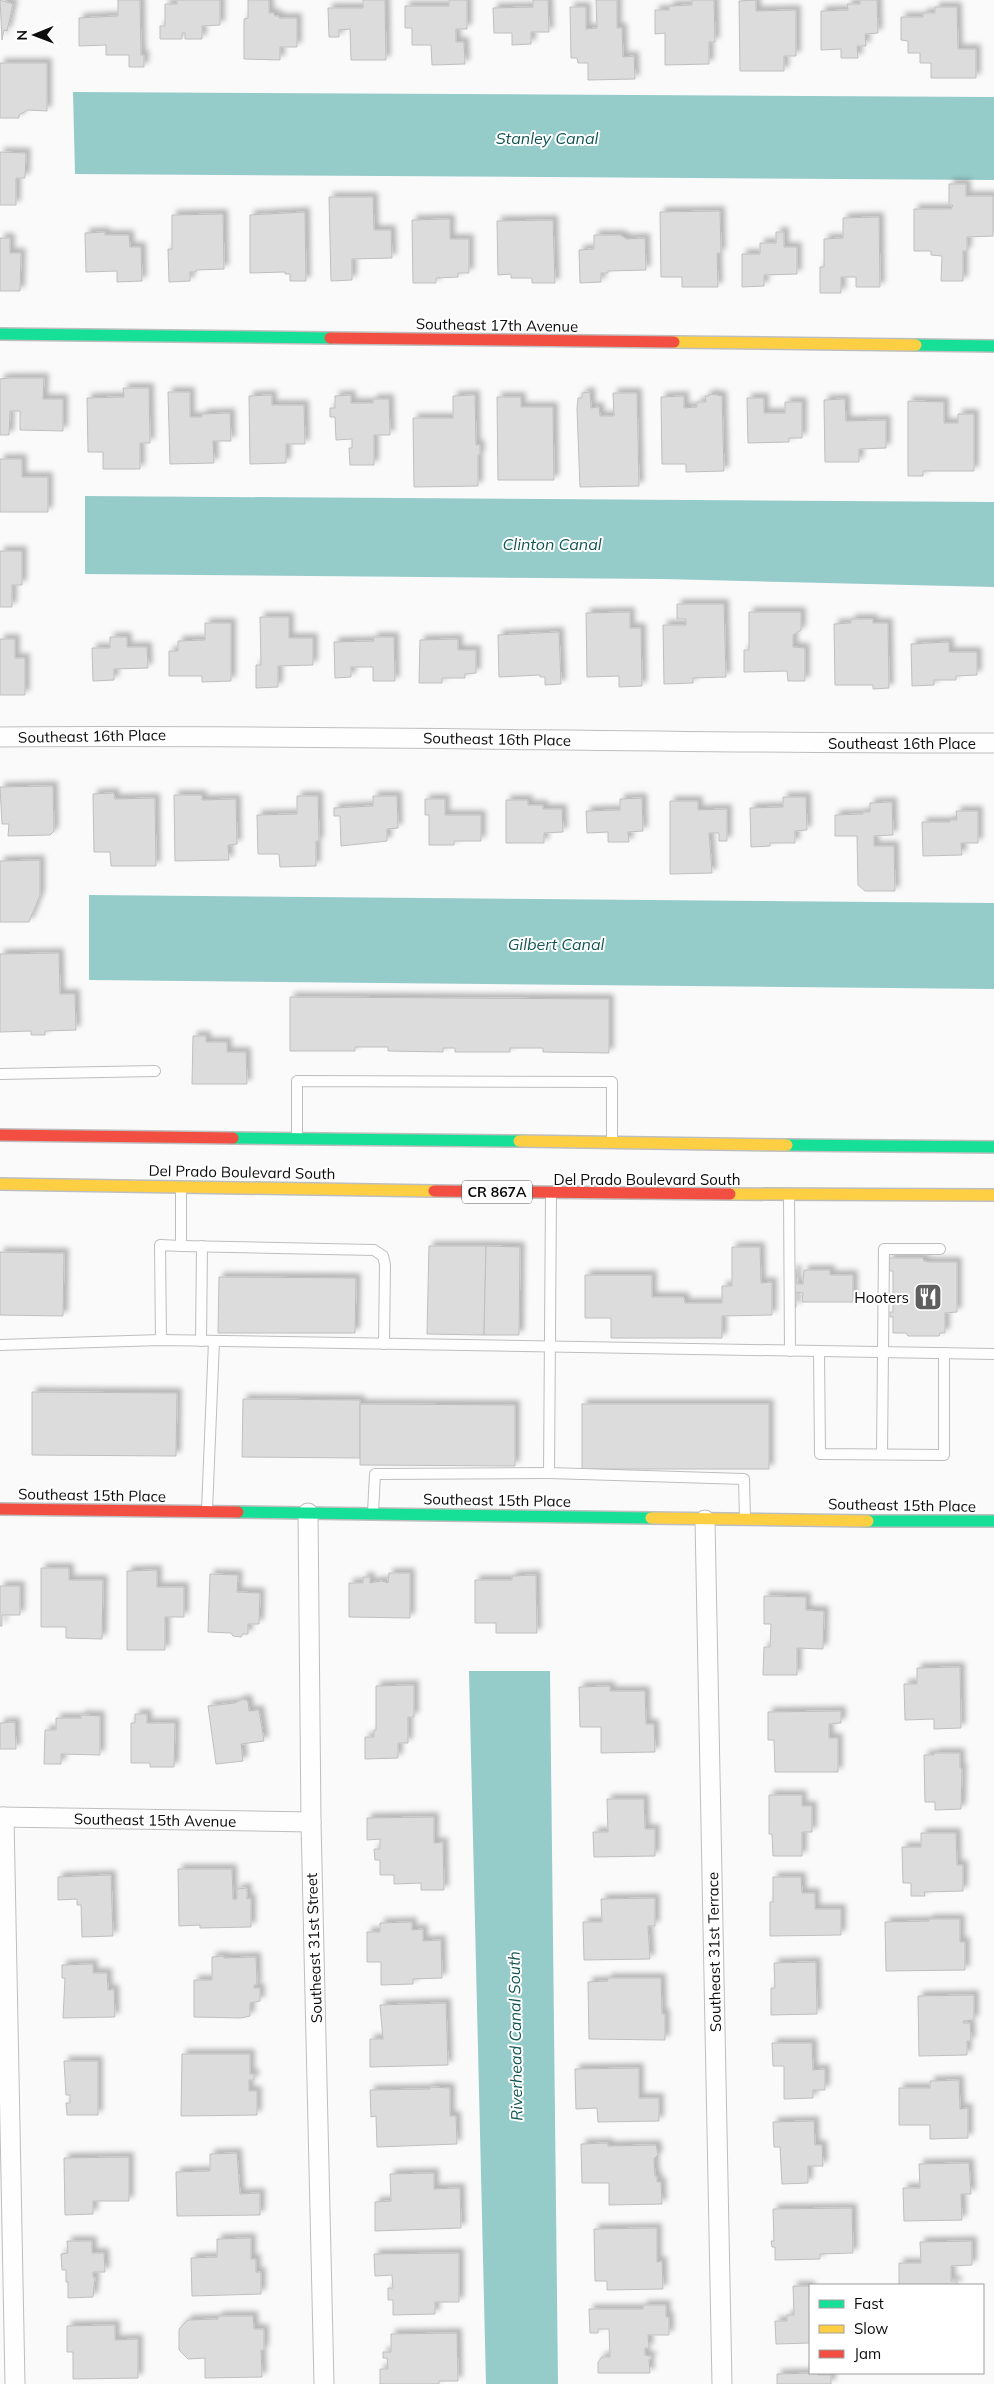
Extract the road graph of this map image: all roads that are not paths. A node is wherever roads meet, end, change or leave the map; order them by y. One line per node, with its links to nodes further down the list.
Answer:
1 (0, 334): 2 (street, Southeast 17th Avenue)
2 (994, 346)
3 (0, 737): 4 (street, Southeast 16th Place)
4 (994, 744)
5 (155, 1071): 6 (lane)
6 (0, 1074)
7 (0, 1135): 8 (street)
8 (297, 1139): 9 (street); 9 (lane)
9 (612, 1143): 10 (street)
10 (994, 1147)
11 (0, 1184): 12 (street, Del Prado Boulevard South / CR 867A)
12 (181, 1186): 13 (street, Del Prado Boulevard South / CR 867A); 16 (lane)
13 (551, 1193): 14 (street, Del Prado Boulevard South / CR 867A); 24 (lane)
14 (789, 1194): 15 (street, Del Prado Boulevard South / CR 867A); 25 (lane)
15 (994, 1195)
16 (181, 1246): 17 (lane); 19 (lane)
17 (202, 1246): 20 (lane); 22 (lane)
18 (940, 1249): 27 (lane)
19 (161, 1340): 20 (lane); 23 (lane)
20 (201, 1341): 21 (lane)
21 (214, 1341): 22 (lane); 33 (lane)
22 (384, 1344): 24 (lane)
23 (0, 1345)
24 (549, 1347): 25 (lane); 31 (lane)
25 (790, 1351): 26 (lane)
26 (819, 1351): 27 (lane); 30 (lane)
27 (884, 1352): 28 (lane); 30 (lane)
28 (944, 1353): 29 (lane); 30 (lane)
29 (994, 1354)
30 (882, 1454)
31 (549, 1473): 35 (lane); 36 (lane)
32 (0, 1509): 33 (street, Southeast 15th Place)
33 (207, 1512): 34 (street, Southeast 15th Place)
34 (308, 1513): 35 (street, Southeast 15th Place); 40 (street, Southeast 31st Street)
35 (373, 1513): 37 (street, Southeast 15th Place)
36 (745, 1519): 37 (street, Southeast 15th Place); 38 (street, Southeast 15th Place)
37 (706, 1520): 43 (street, Southeast 31st Terrace)
38 (994, 1521)
39 (2, 1817): 40 (street, Southeast 15th Avenue); 41 (street)
40 (310, 1822): 42 (street, Southeast 31st Street)
41 (15, 2384)
42 (324, 2384)
43 (722, 2384)

